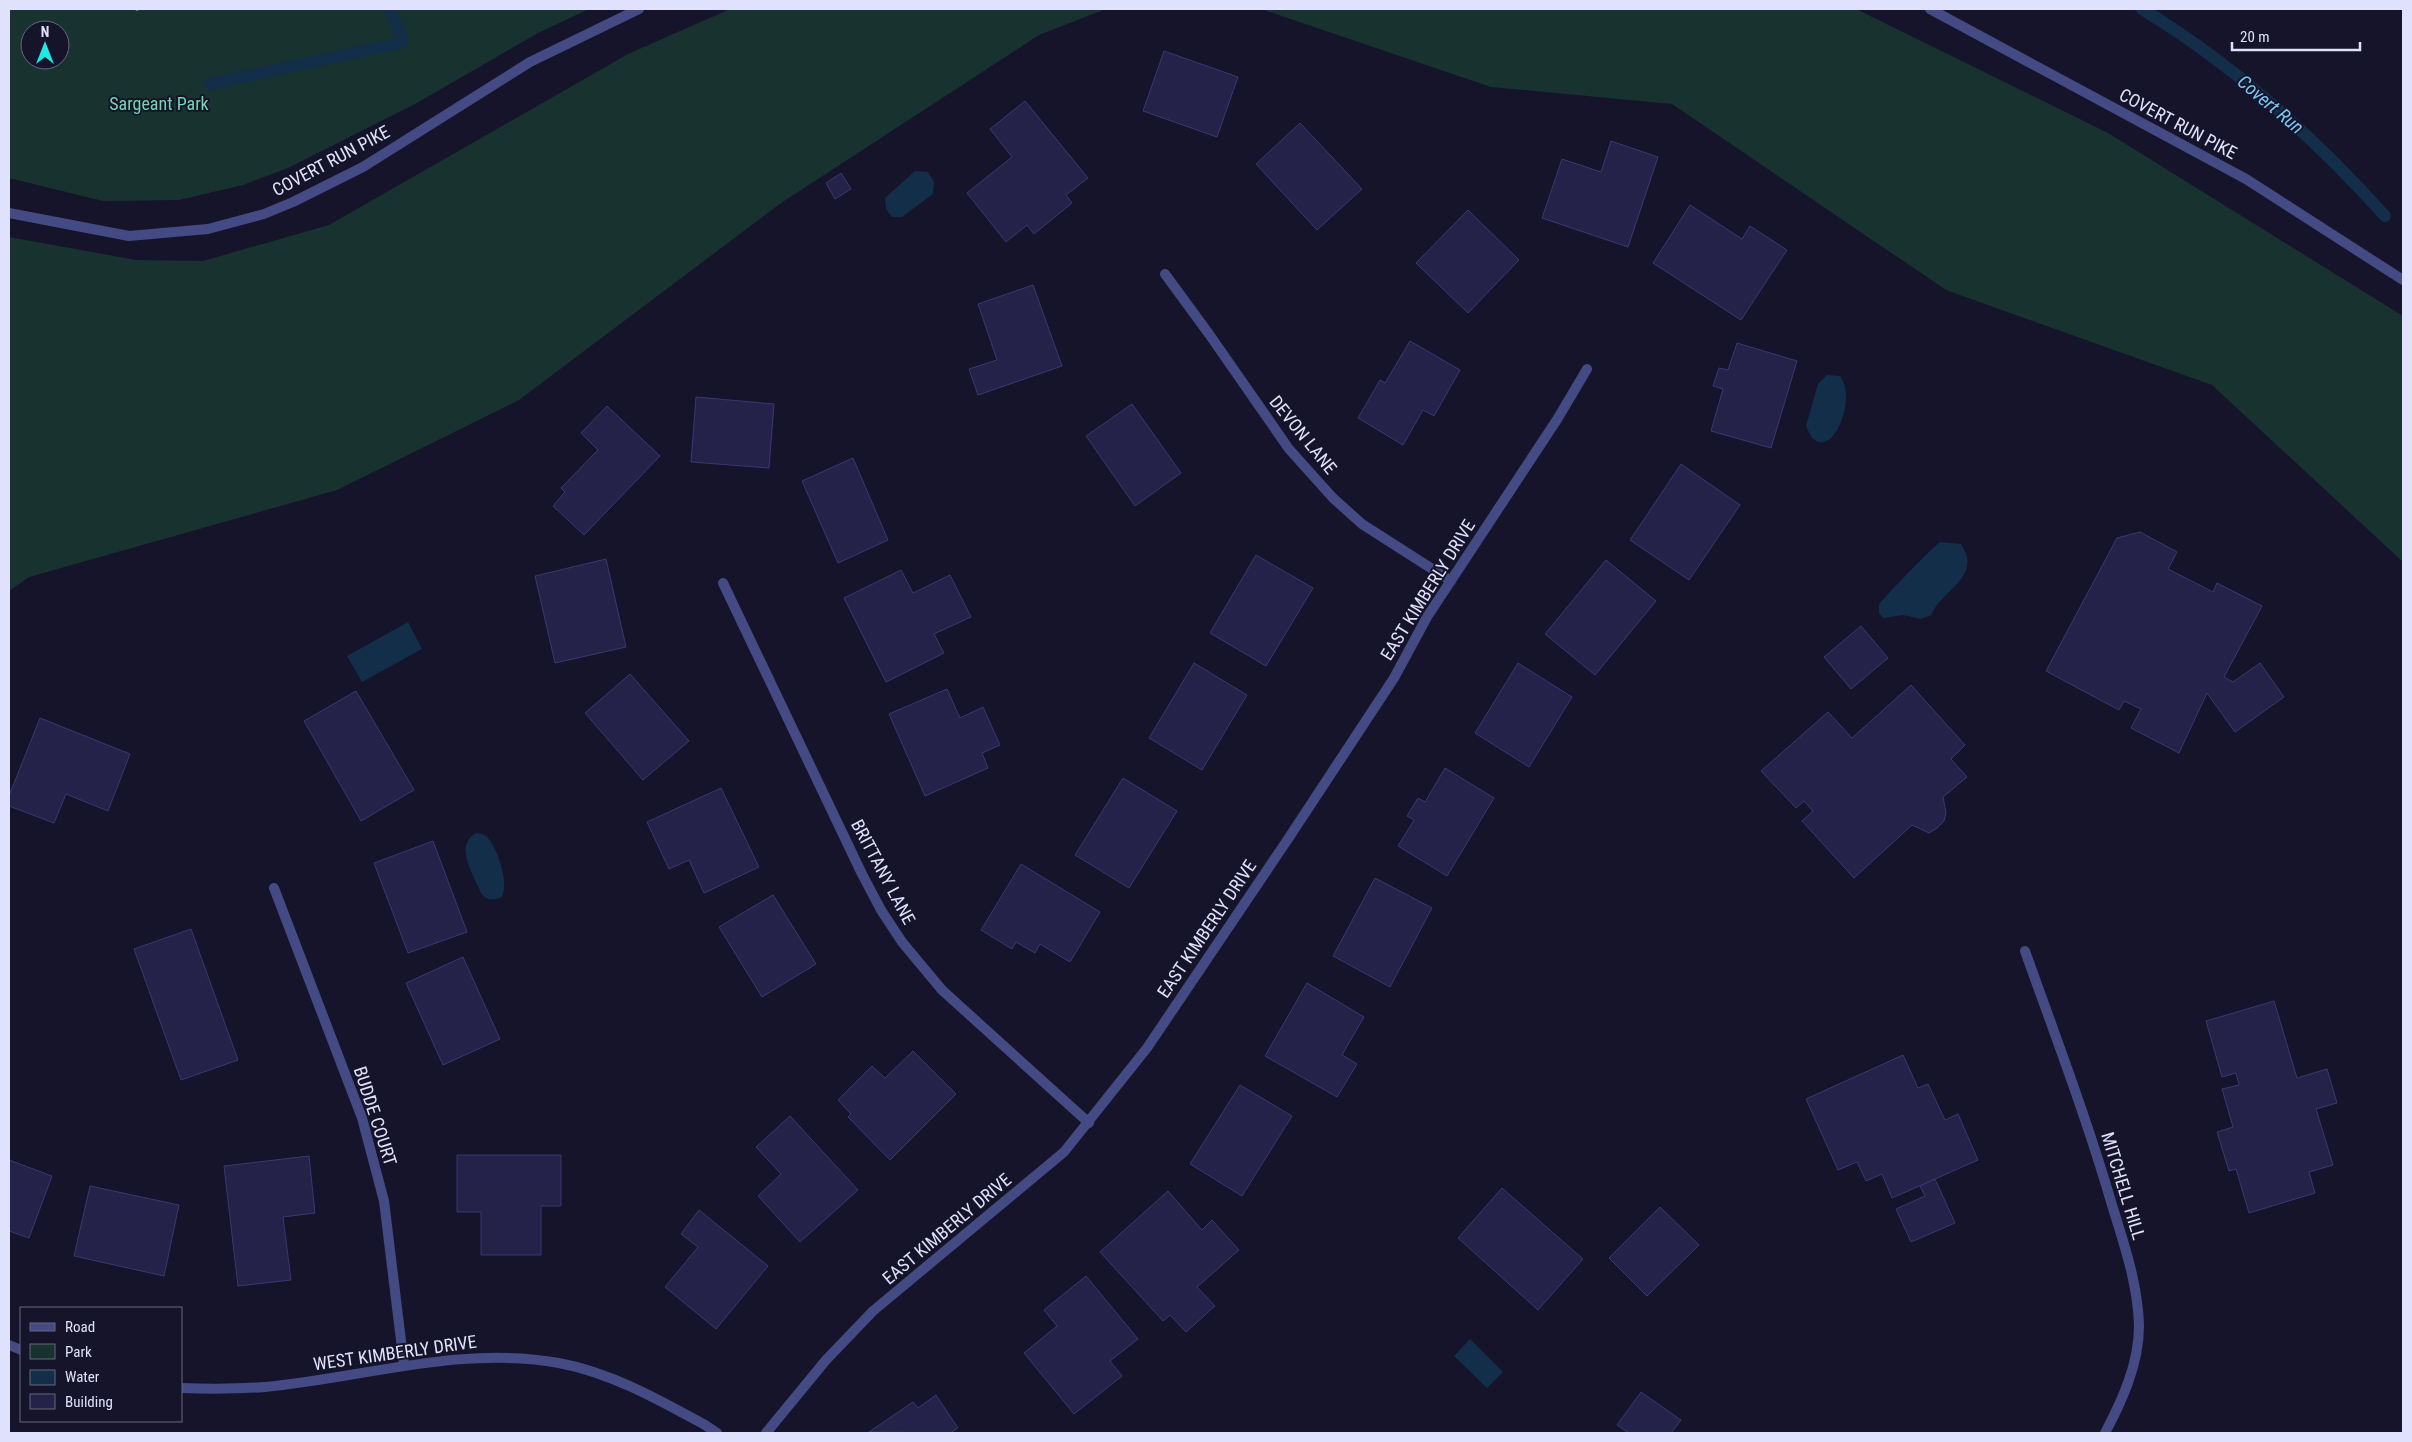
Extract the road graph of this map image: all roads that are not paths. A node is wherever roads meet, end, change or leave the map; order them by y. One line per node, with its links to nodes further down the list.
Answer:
1 (639, 9): 3 (street, COVERT RUN PIKE)
2 (1930, 9): 5 (street, COVERT RUN PIKE)
3 (9, 213)
4 (1165, 274): 7 (street, DEVON LANE)
5 (2403, 280)
6 (1587, 369): 7 (street, EAST KIMBERLY DRIVE)
7 (1451, 581): 11 (street, EAST KIMBERLY DRIVE)
8 (723, 583): 11 (street, BRITTANY LANE)
9 (274, 888): 12 (street, BUDDE COURT)
10 (2025, 951): 16 (street, MITCHELL HILL)
11 (1089, 1123): 15 (street, EAST KIMBERLY DRIVE)
12 (404, 1365): 13 (street, WEST KIMBERLY DRIVE); 14 (street, WEST KIMBERLY DRIVE)
13 (182, 1388)
14 (717, 1433)
15 (766, 1433)
16 (2105, 1433)

